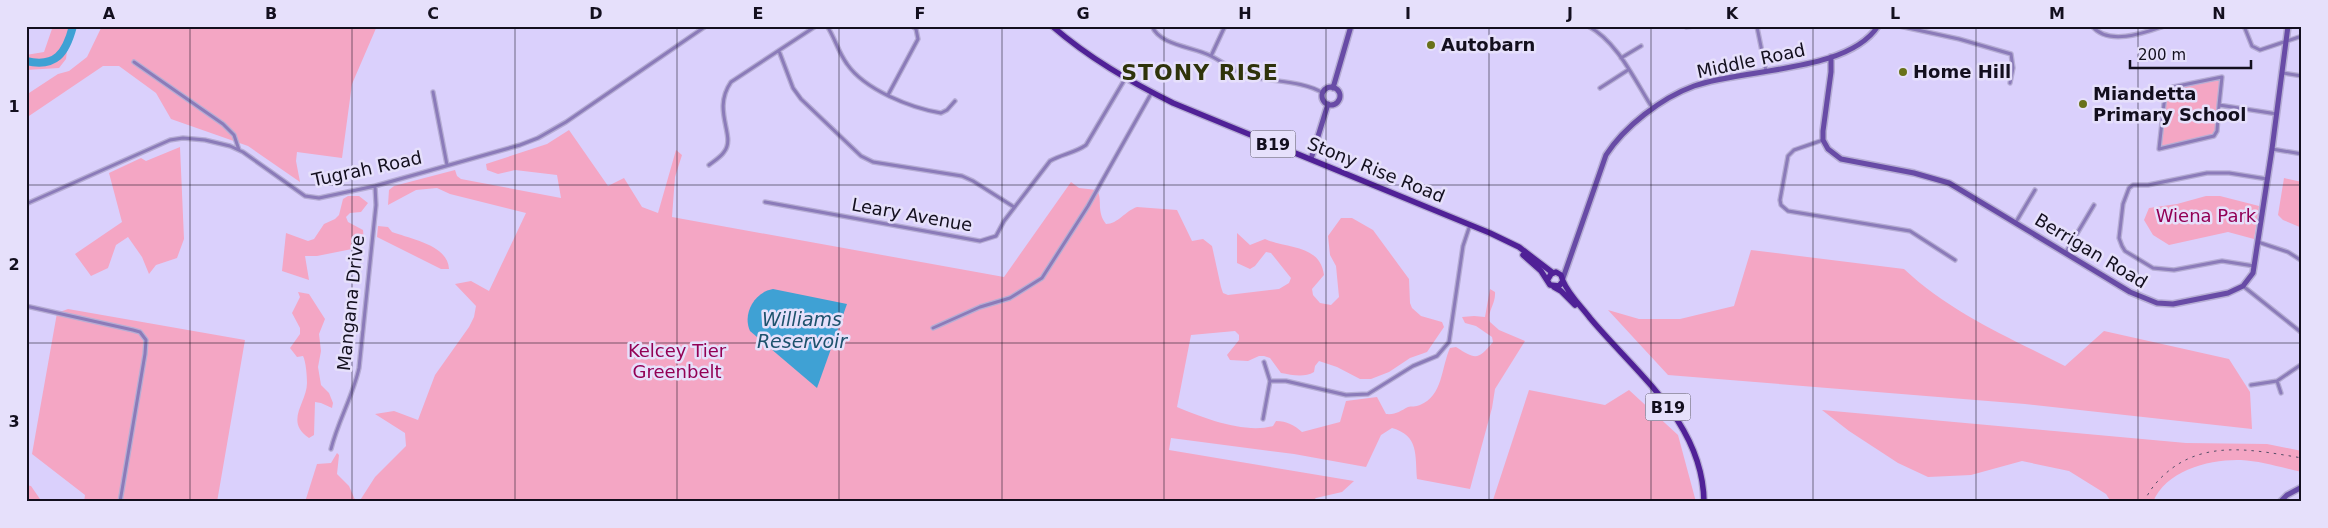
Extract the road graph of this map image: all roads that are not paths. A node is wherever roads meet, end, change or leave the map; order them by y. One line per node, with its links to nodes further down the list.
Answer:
1 (706, 26): 51 (street, Tugrah Road)
2 (816, 26): 24 (street)
3 (827, 26): 40 (street)
4 (912, 26): 40 (street)
5 (1052, 26): 33 (main road, Stony Rise Road / B19)
6 (1152, 26): 25 (street)
7 (1225, 26): 25 (street)
8 (1351, 26): 35 (street)
9 (1588, 26): 27 (street)
10 (1694, 26): 19 (street)
11 (1747, 26): 20 (street)
12 (1793, 26): 20 (street)
13 (1878, 26): 26 (street, Middle Road)
14 (1899, 26): 34 (street)
15 (2092, 26): 16 (street)
16 (2164, 26)
17 (2244, 26): 22 (street)
18 (2288, 26): 22 (street)
19 (1686, 27)
20 (1757, 27): 30 (street)
21 (2302, 36): 22 (street)
22 (2288, 41): 31 (street)
23 (1641, 46): 27 (street)
24 (779, 51): 52 (street); 59 (street)
25 (1211, 56): 39 (street)
26 (1831, 57): 30 (street, Middle Road); 46 (street)
27 (1622, 58): 29 (street)
28 (134, 62): 48 (street)
29 (1628, 70): 36 (street); 44 (street)
30 (1766, 71): 44 (street, Middle Road)
31 (2283, 74): 32 (street); 45 (street)
32 (2302, 76)
33 (1125, 79): 38 (main road, Stony Rise Road / B19); 59 (street, Leary Avenue)
34 (2010, 83)
35 (1333, 88): 39 (street); 42 (street)
36 (1600, 88)
37 (433, 92): 51 (street)
38 (1152, 92): 50 (main road, Stony Rise Road / B19); 75 (street)
39 (1323, 93): 42 (street)
40 (888, 95): 41 (street)
41 (955, 101)
42 (1328, 104): 50 (street)
43 (2219, 105): 43 (street); 45 (street)
44 (1653, 109): 65 (street, Middle Road)
45 (2277, 114): 47 (street)
46 (1823, 140): 60 (street, Berrigan Road); 66 (street)
47 (2272, 148): 49 (street); 53 (street)
48 (239, 150): 54 (street, Tugrah Road); 57 (street, Tugrah Road)
49 (2302, 154)
50 (1311, 159): 61 (main road, Stony Rise Road / B19)
51 (447, 165): 54 (street, Tugrah Road)
52 (709, 165)
53 (2268, 179): 63 (street); 68 (street)
54 (374, 186): 85 (street, Mangana Drive)
55 (2035, 190): 60 (street)
56 (765, 202): 59 (street, Leary Avenue)
57 (26, 204)
58 (2094, 205): 64 (street)
59 (1014, 208)
60 (2016, 222): 64 (street, Berrigan Road)
61 (1470, 225): 62 (main road, Stony Rise Road / B19); 80 (street)
62 (1506, 241): 69 (main road, Stony Rise Road / B19); 70 (main road, Stony Rise Road / B19)
63 (2258, 242): 67 (street); 68 (street)
64 (2066, 252): 72 (street, Berrigan Road)
65 (1568, 260): 69 (street, Middle Road); 71 (street, Middle Road)
66 (1955, 260)
67 (2302, 261)
68 (2255, 266): 72 (street)
69 (1555, 272): 70 (main road); 71 (main road, B19)
70 (1548, 279): 73 (main road, B19)
71 (1563, 280): 73 (main road); 76 (main road, B19)
72 (2243, 286): 77 (street)
73 (1553, 287): 76 (main road, B19)
74 (26, 306): 87 (street)
75 (933, 328)
76 (1600, 330): 88 (main road, B19)
77 (2302, 333)
78 (1264, 362): 80 (street)
79 (2302, 364): 81 (street)
80 (1270, 381): 84 (street)
81 (2277, 381): 82 (street); 83 (street)
82 (2250, 385)
83 (2281, 393)
84 (1262, 419)
85 (331, 449)
86 (2302, 487): 89 (street)
87 (120, 502)
88 (1704, 502)
89 (2280, 502)

